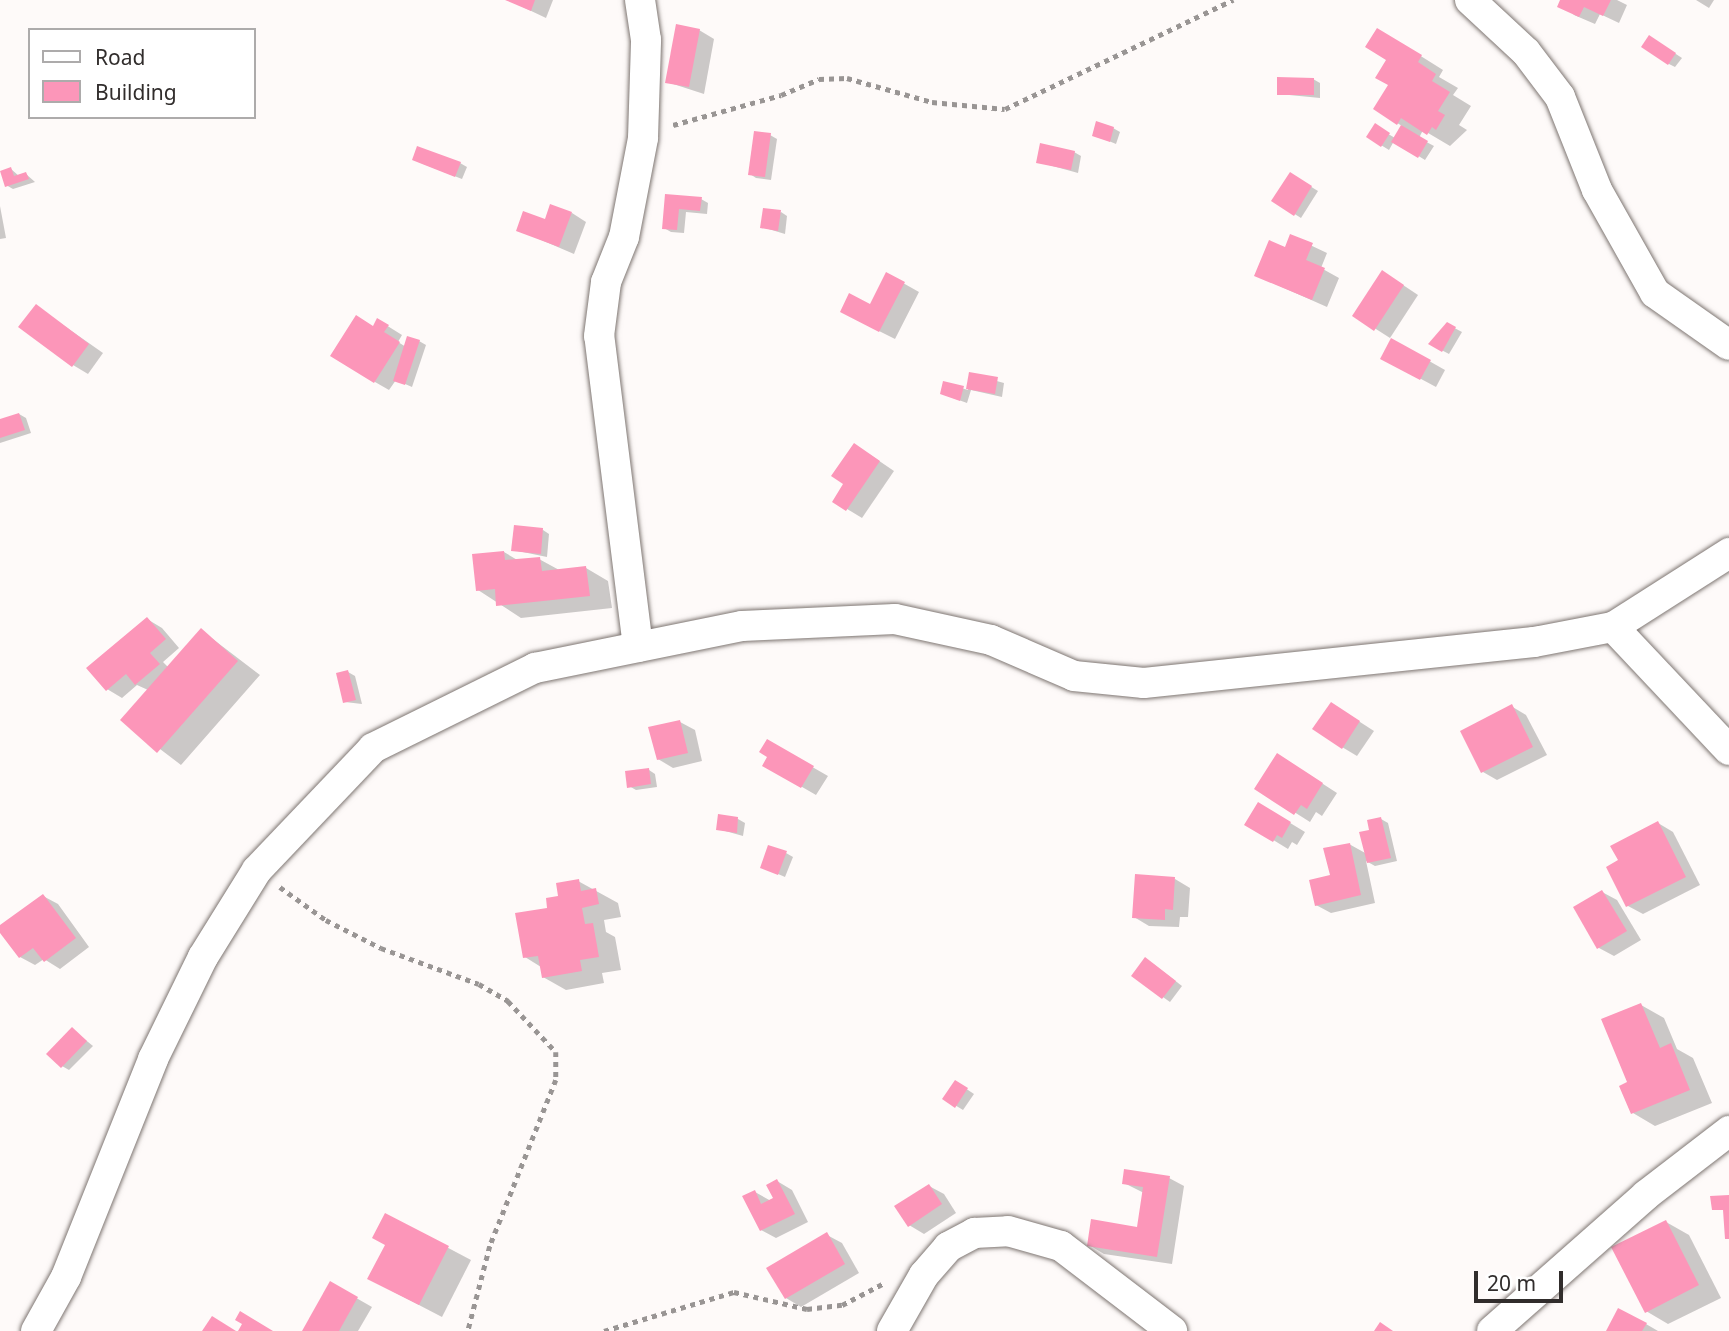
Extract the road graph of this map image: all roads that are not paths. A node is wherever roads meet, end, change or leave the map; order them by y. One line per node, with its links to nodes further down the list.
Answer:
1 (640, 0): 6 (street)
2 (1469, 0): 3 (street)
3 (1729, 345)
4 (1729, 553): 5 (street)
5 (1613, 627): 6 (street); 7 (street)
6 (638, 647): 9 (street)
7 (1729, 750)
8 (1729, 1131): 12 (street)
9 (36, 1331)
10 (892, 1331): 11 (street)
11 (1172, 1331)
12 (1492, 1331)

